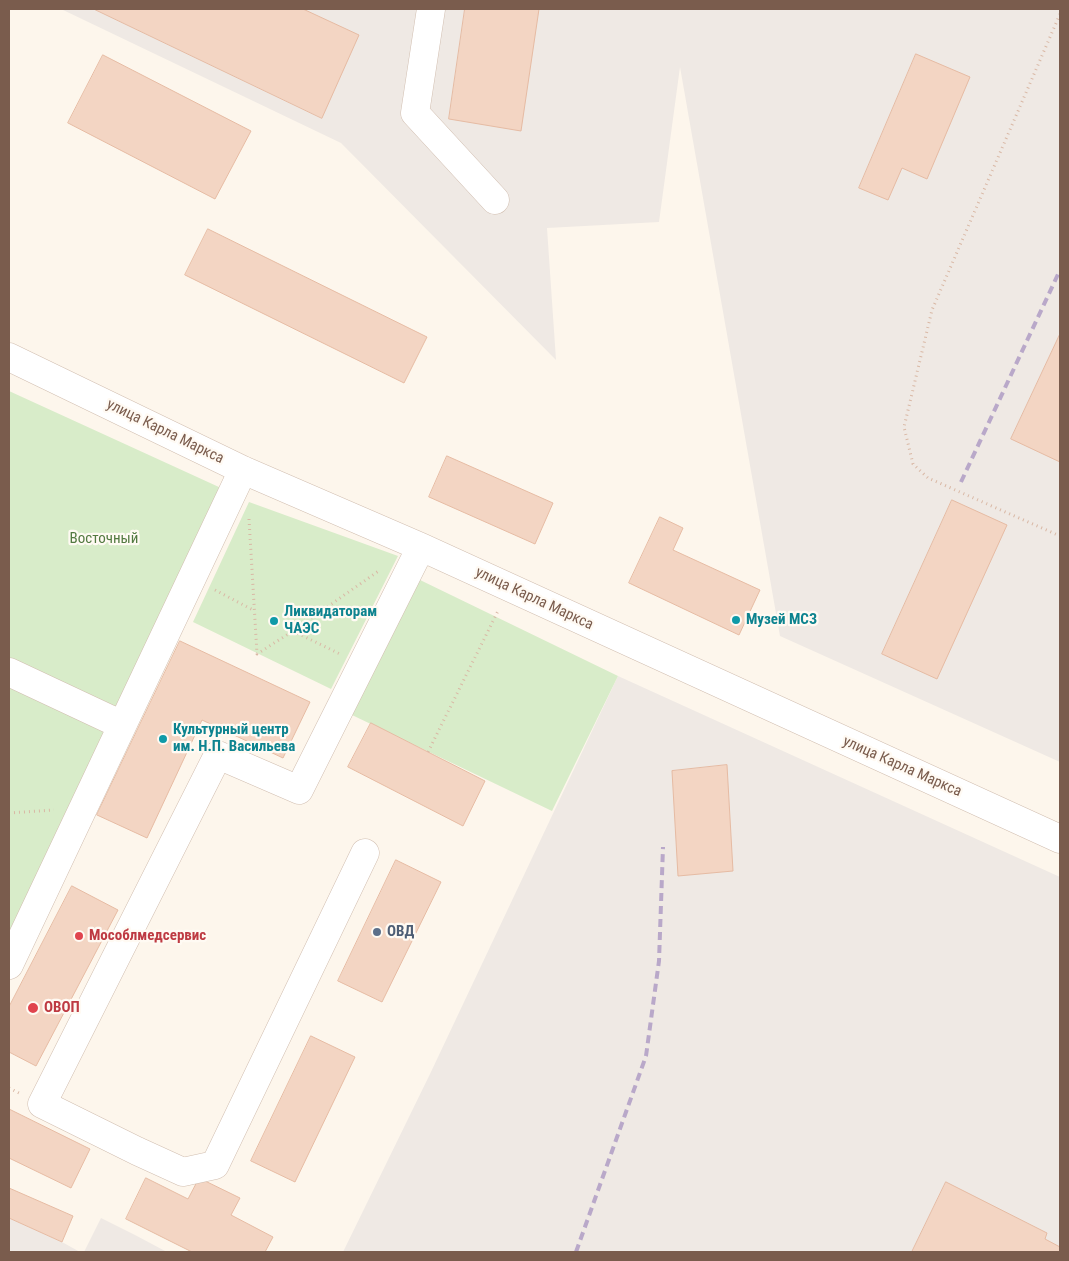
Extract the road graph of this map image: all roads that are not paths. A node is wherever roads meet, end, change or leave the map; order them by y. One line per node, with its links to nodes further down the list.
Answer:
1 (431, 9): 2 (street)
2 (495, 200)
3 (9, 357): 4 (street, улица Карла Маркса)
4 (244, 470): 5 (street, улица Карла Маркса); 7 (street)
5 (421, 547): 8 (street, улица Карла Маркса); 9 (street)
6 (9, 672): 7 (street)
7 (122, 725): 10 (street)
8 (1060, 839)
9 (365, 852)
10 (9, 965)

